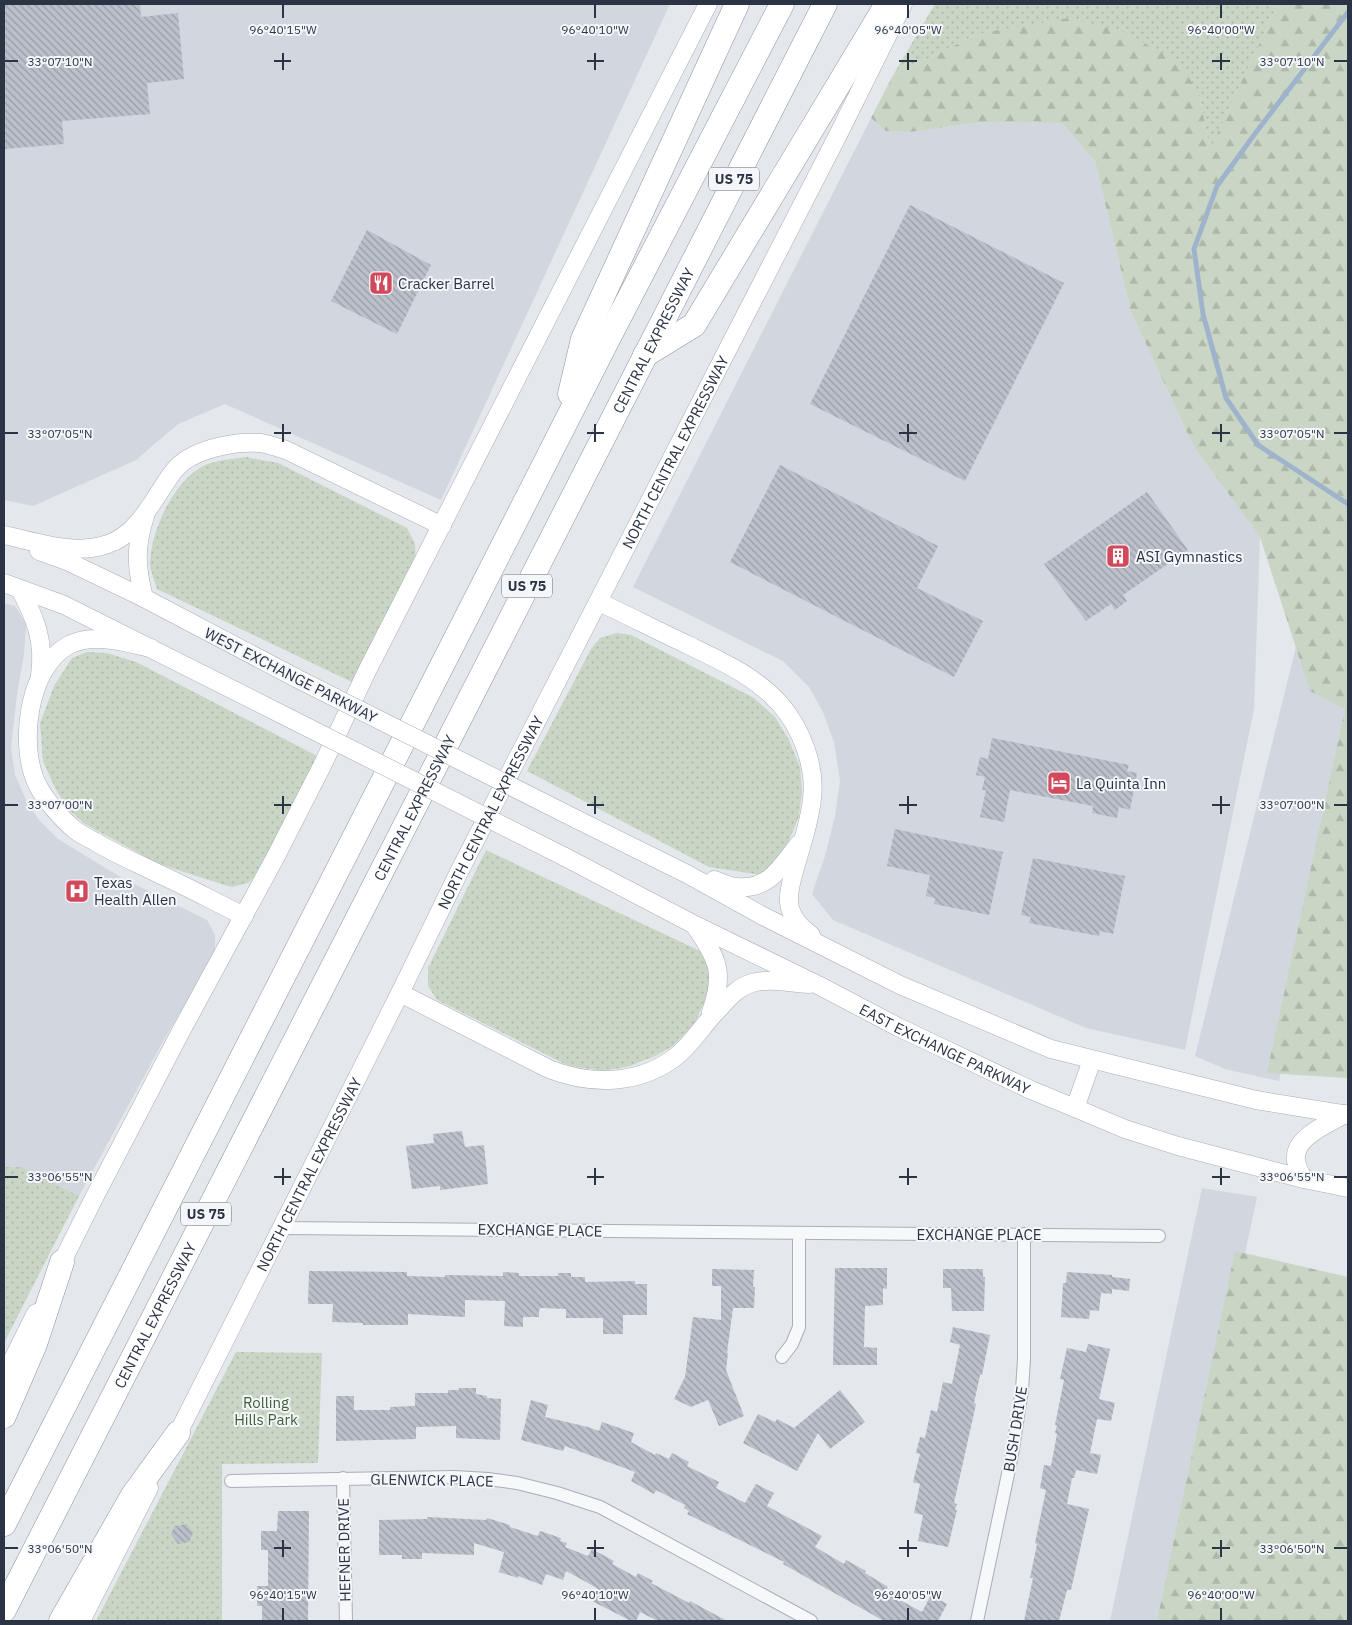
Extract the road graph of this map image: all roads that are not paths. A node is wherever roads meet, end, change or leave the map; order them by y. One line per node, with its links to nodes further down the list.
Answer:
1 (708, 4): 10 (main road)
2 (738, 4): 8 (highway)
3 (782, 4): 8 (highway, US 75)
4 (825, 4): 7 (highway, CENTRAL EXPRESSWAY / US 75)
5 (886, 4): 7 (highway)
6 (903, 4): 14 (main road, NORTH CENTRAL EXPRESSWAY)
7 (644, 355): 42 (highway, CENTRAL EXPRESSWAY / US 75)
8 (561, 431): 41 (highway, US 75)
9 (147, 510): 10 (main road); 11 (main road); 13 (main road)
10 (442, 526): 19 (main road)
11 (4, 537): 13 (main road, WEST EXCHANGE PARKWAY)
12 (12, 586): 15 (main road); 16 (main road)
13 (144, 598): 18 (main road, WEST EXCHANGE PARKWAY, bridge)
14 (599, 602): 17 (main road); 23 (main road, NORTH CENTRAL EXPRESSWAY)
15 (151, 648): 16 (main road); 20 (main road, EAST EXCHANGE PARKWAY, bridge)
16 (40, 678): 19 (main road)
17 (803, 838): 18 (main road); 21 (main road)
18 (687, 874): 21 (main road)
19 (244, 916): 34 (main road)
20 (693, 924): 22 (main road, EAST EXCHANGE PARKWAY); 24 (main road)
21 (836, 953): 25 (main road)
22 (818, 985): 24 (main road); 26 (main road, EAST EXCHANGE PARKWAY)
23 (400, 994): 24 (main road); 30 (main road, NORTH CENTRAL EXPRESSWAY)
24 (708, 1020)
25 (1092, 1060): 26 (main road); 27 (main road)
26 (1075, 1108): 28 (main road, EAST EXCHANGE PARKWAY)
27 (1347, 1115): 28 (main road)
28 (1304, 1179): 29 (main road, EAST EXCHANGE PARKWAY)
29 (1348, 1188)
30 (282, 1228): 31 (street, EXCHANGE PLACE); 38 (main road, NORTH CENTRAL EXPRESSWAY)
31 (799, 1233): 32 (street, EXCHANGE PLACE); 35 (street)
32 (1024, 1234): 33 (street, EXCHANGE PLACE); 47 (street, BUSH DRIVE)
33 (1159, 1236)
34 (62, 1262): 36 (main road); 37 (highway)
35 (782, 1357)
36 (4, 1377)
37 (4, 1416)
38 (178, 1433): 43 (highway); 44 (main road, NORTH CENTRAL EXPRESSWAY)
39 (343, 1478): 40 (street, GLENWICK PLACE); 45 (street, HEFNER DRIVE); 46 (street, GLENWICK PLACE)
40 (231, 1481)
41 (4, 1524)
42 (4, 1610)
43 (60, 1621)
44 (81, 1621)
45 (346, 1621)
46 (811, 1621)
47 (977, 1621)

